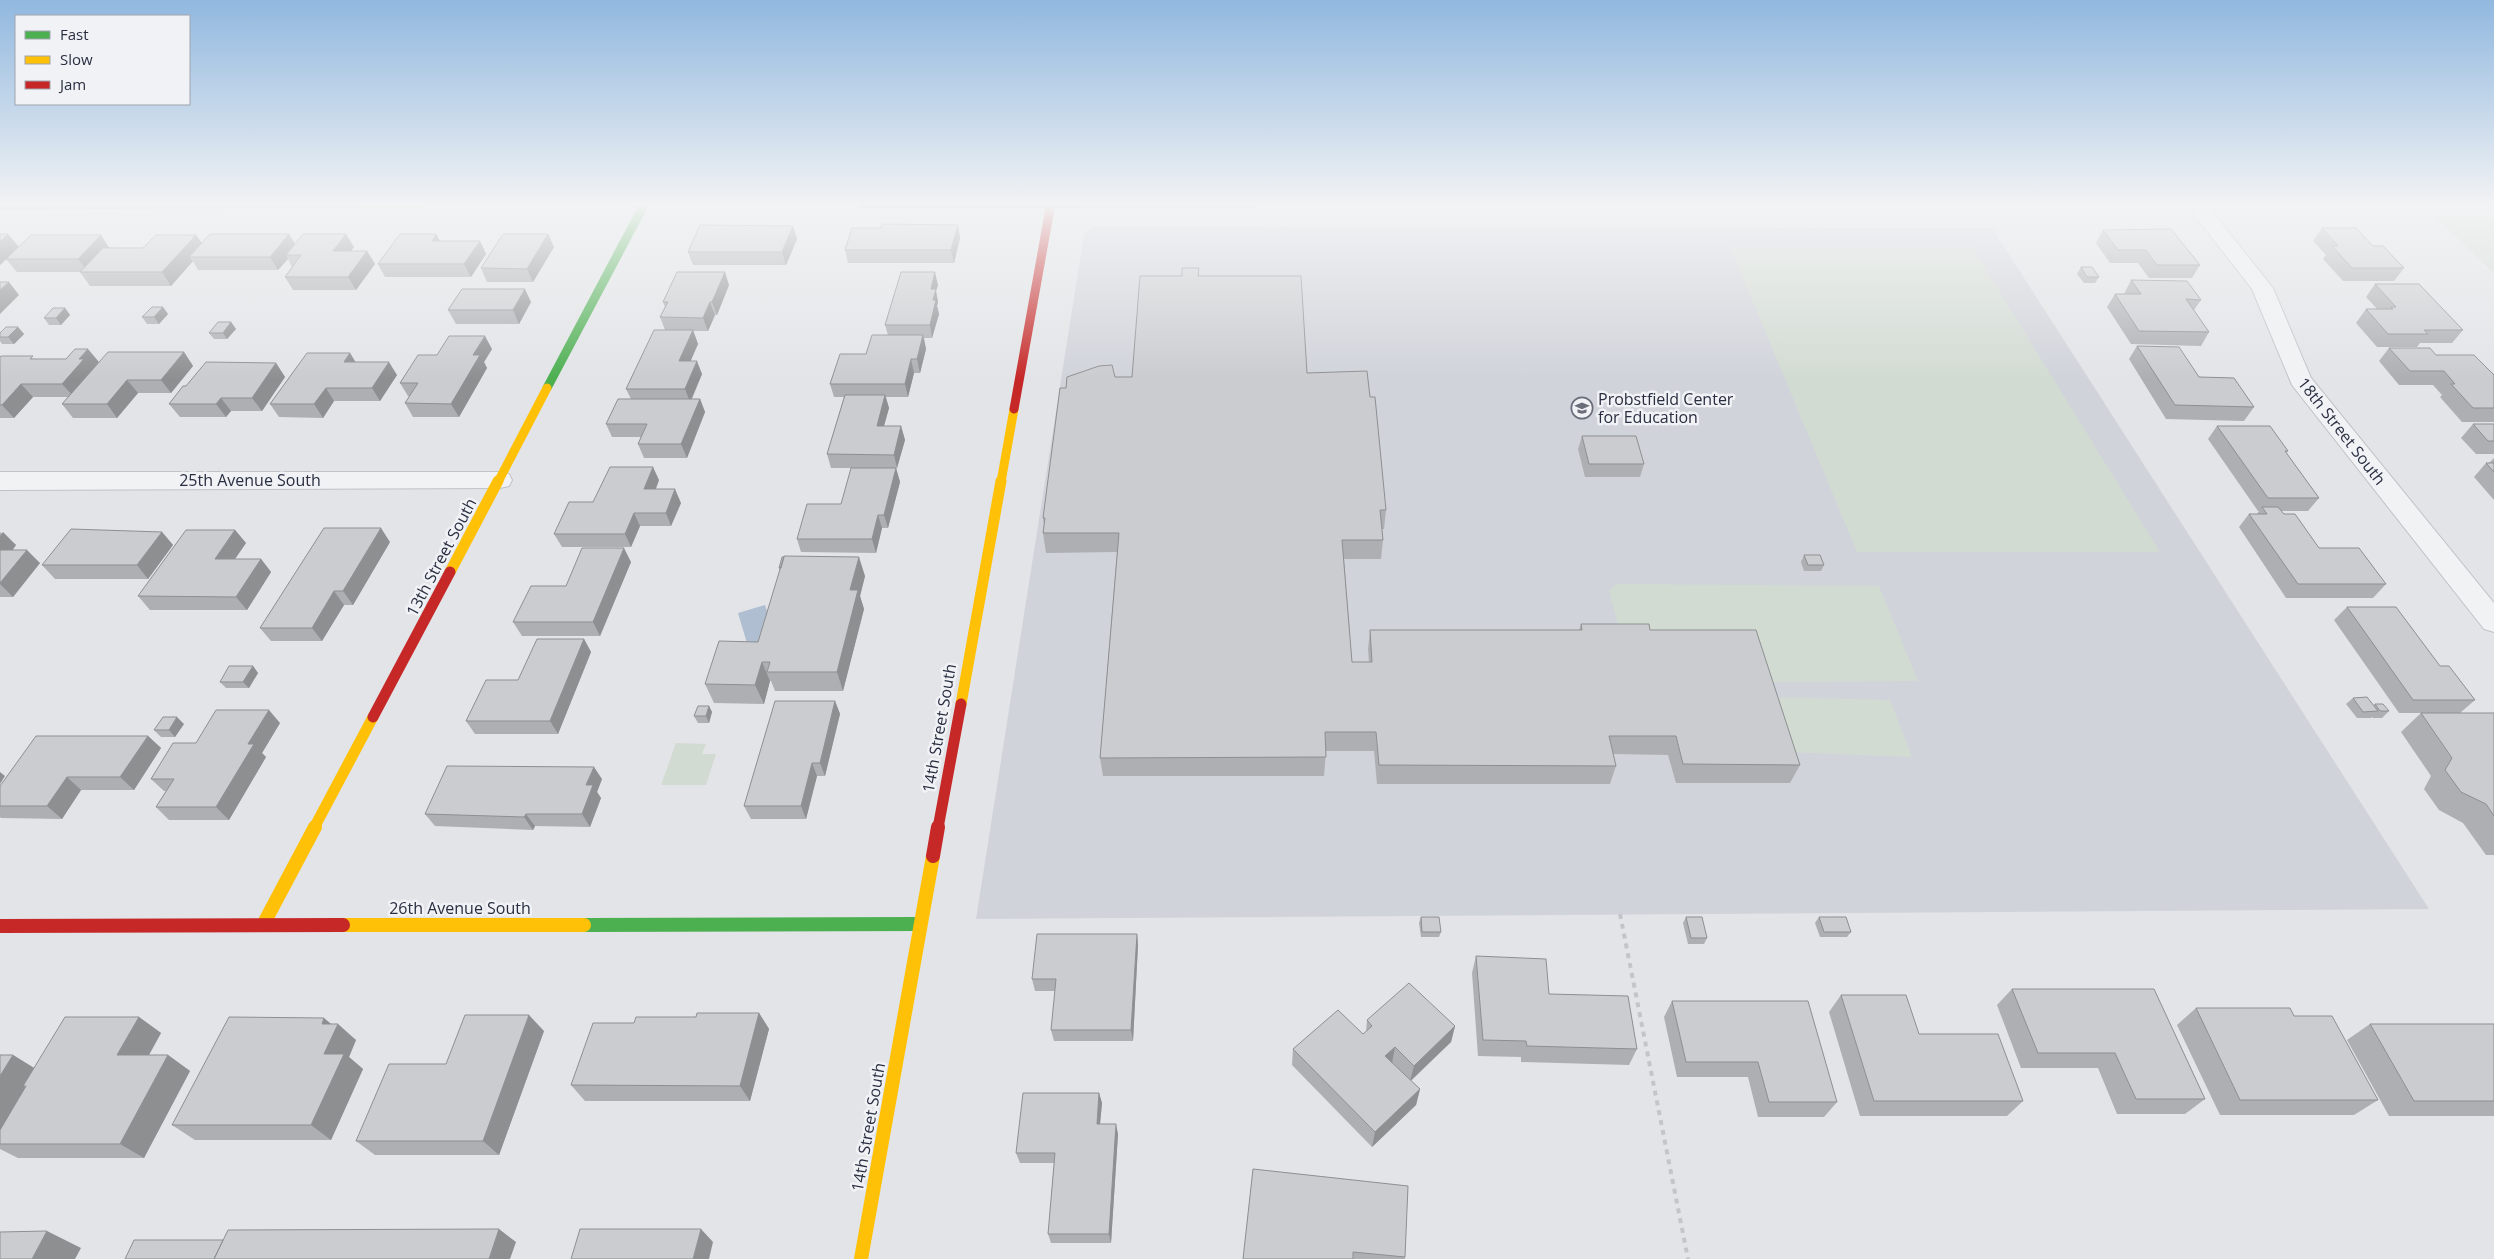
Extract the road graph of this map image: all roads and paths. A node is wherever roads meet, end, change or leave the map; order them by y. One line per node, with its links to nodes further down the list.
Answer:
1 (614, 262): 5 (street, 13th Street South)
2 (1040, 262): 8 (street, 14th Street South)
3 (2241, 262): 6 (street, 18th Street South)
4 (0, 480): 5 (street, 25th Avenue South)
5 (500, 480): 9 (street, 13th Street South)
6 (2494, 622)
7 (1620, 914): 12 (path)
8 (920, 924): 9 (street, 26th Avenue South); 11 (street, 14th Street South)
9 (263, 925): 10 (street, 26th Avenue South)
10 (0, 926)
11 (861, 1259)
12 (1688, 1259)

